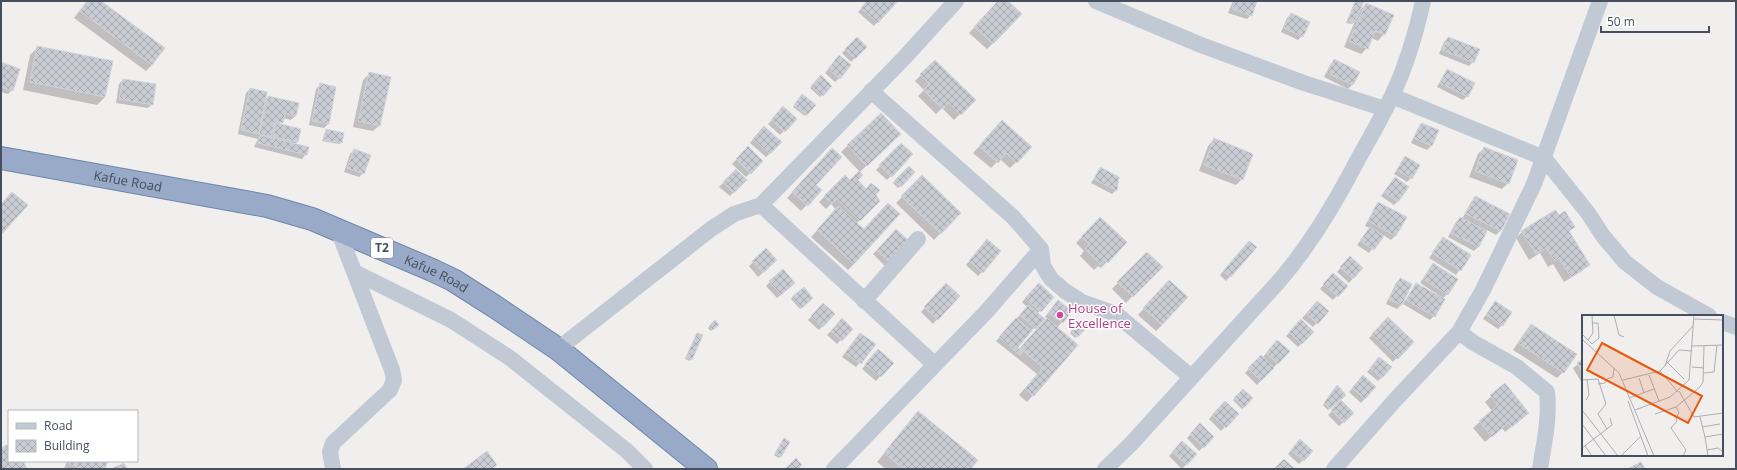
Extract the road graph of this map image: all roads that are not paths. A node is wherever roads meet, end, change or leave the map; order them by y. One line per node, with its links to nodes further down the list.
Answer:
1 (956, 1): 5 (street)
2 (1096, 1): 6 (street)
3 (1423, 1): 6 (street)
4 (1600, 1): 8 (street)
5 (871, 92): 9 (street); 12 (street)
6 (1388, 103): 8 (street); 21 (street)
7 (1, 158): 10 (highway, Kafue Road / T2)
8 (1544, 158): 15 (street); 18 (street)
9 (761, 205): 14 (street); 19 (street)
10 (338, 230): 13 (street); 19 (highway, Kafue Road / T2)
11 (918, 239): 14 (street)
12 (1041, 249): 20 (street); 21 (street)
13 (354, 272): 22 (street); 23 (street)
14 (864, 301): 20 (street)
15 (1707, 315)
16 (1723, 322): 17 (street)
17 (1736, 328)
18 (1459, 332): 27 (street); 28 (street)
19 (558, 349): 24 (highway, Kafue Road / T2)
20 (934, 364): 25 (street)
21 (1191, 377): 26 (street)
22 (333, 469)
23 (645, 469)
24 (706, 469)
25 (834, 469)
26 (1105, 469)
27 (1334, 469)
28 (1540, 469)

